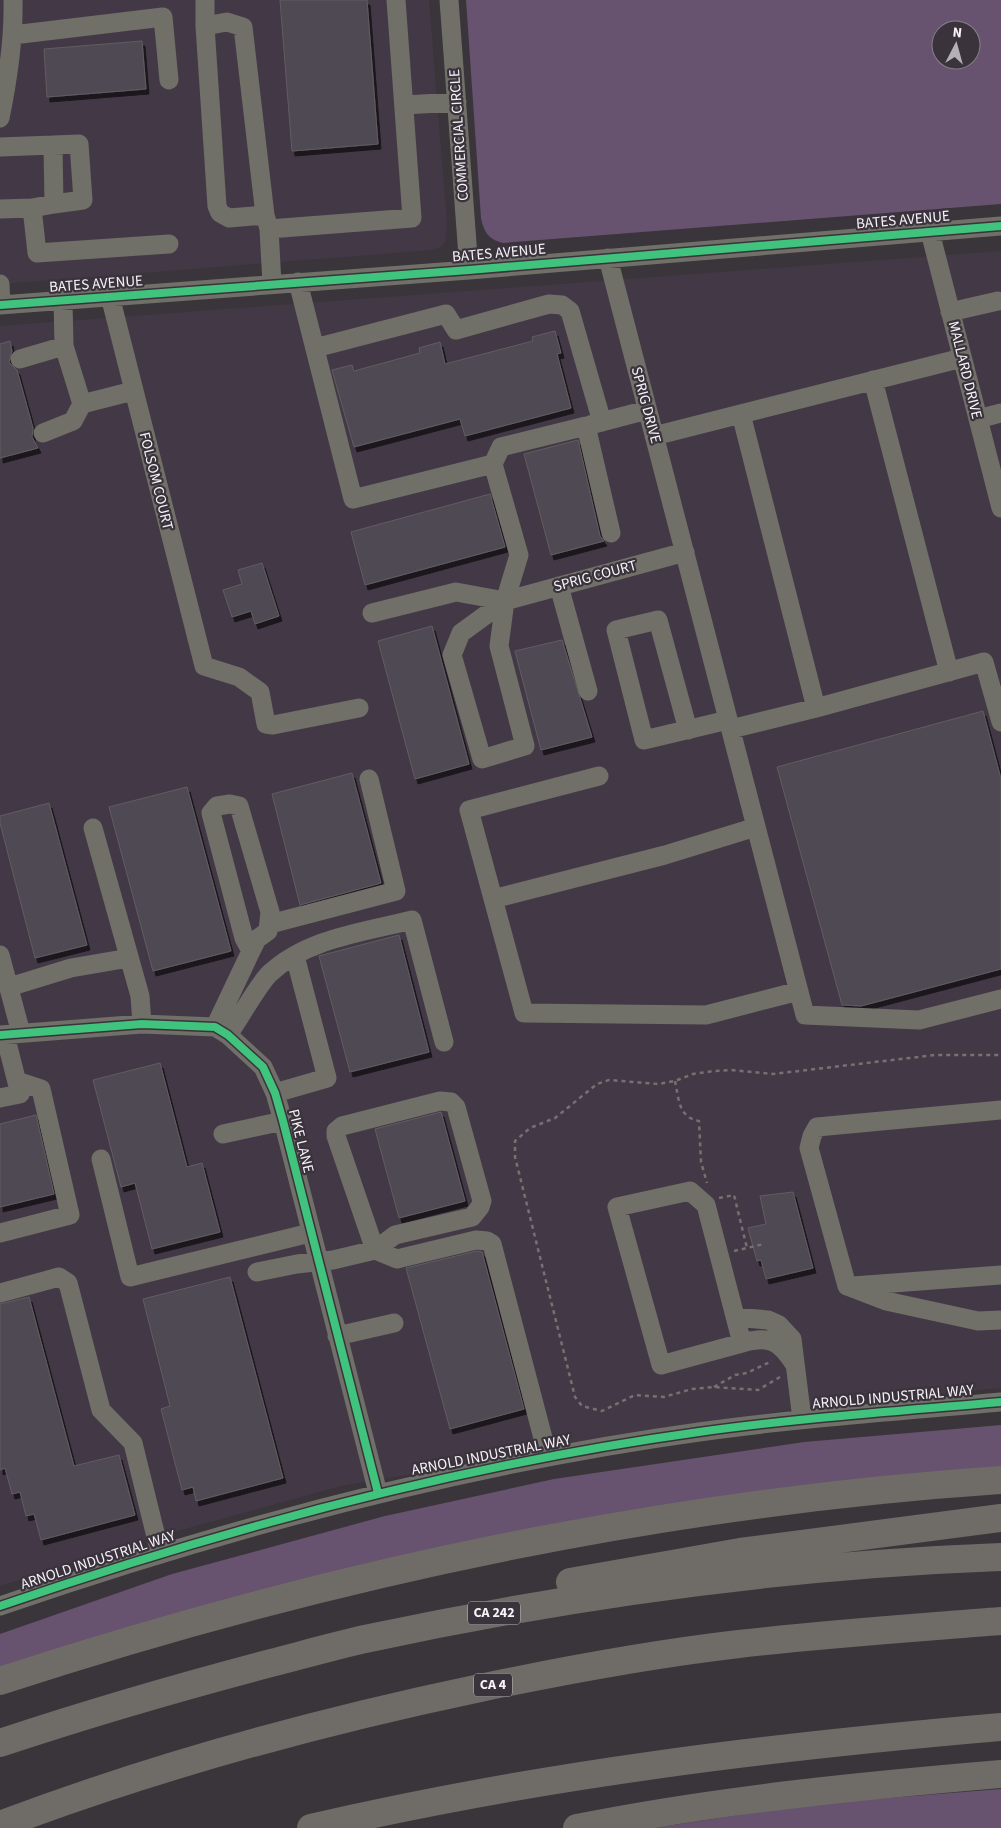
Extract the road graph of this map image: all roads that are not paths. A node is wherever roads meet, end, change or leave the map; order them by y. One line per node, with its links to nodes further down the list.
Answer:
1 (205, 0): 5 (street)
2 (396, 0): 9 (street)
3 (449, 0): 8 (street, COMMERCIAL CIRCLE)
4 (9, 1): 6 (street)
5 (205, 26): 16 (street); 16 (street)
6 (8, 43): 7 (street); 10 (street)
7 (169, 80)
8 (457, 102): 9 (street); 21 (street, COMMERCIAL CIRCLE)
9 (404, 105): 16 (street)
10 (0, 118)
11 (53, 145): 12 (street); 13 (street); 13 (street)
12 (0, 147)
13 (54, 204): 14 (street)
14 (32, 208): 15 (street); 19 (street)
15 (0, 209)
16 (267, 222): 24 (street)
17 (1001, 226): 18 (street, BATES AVENUE)
18 (930, 232): 20 (street, BATES AVENUE); 29 (street, MALLARD DRIVE)
19 (169, 244)
20 (608, 258): 21 (street, BATES AVENUE); 37 (street, SPRIG DRIVE)
21 (469, 270): 22 (street, BATES AVENUE)
22 (298, 282): 24 (street, BATES AVENUE); 31 (street)
23 (0, 284): 28 (street)
24 (272, 284): 25 (street, BATES AVENUE)
25 (110, 296): 26 (street, BATES AVENUE); 35 (street, FOLSOM COURT)
26 (62, 300): 28 (street, BATES AVENUE); 30 (street)
27 (998, 300): 29 (street)
28 (0, 305)
29 (950, 312): 32 (street, MALLARD DRIVE)
30 (64, 346): 33 (street); 36 (street)
31 (315, 348): 41 (street); 44 (street)
32 (962, 358): 34 (street); 40 (street, MALLARD DRIVE)
33 (20, 359)
34 (873, 380): 39 (street); 51 (street)
35 (132, 391): 36 (street); 53 (street, FOLSOM COURT)
36 (82, 404): 42 (street)
37 (647, 410): 41 (street); 43 (street, SPRIG DRIVE)
38 (1001, 413): 40 (street)
39 (741, 414): 43 (street); 54 (street)
40 (978, 419): 45 (street, MALLARD DRIVE)
41 (594, 424): 44 (street); 46 (street)
42 (43, 433)
43 (654, 436): 47 (street, SPRIG DRIVE)
44 (494, 464): 49 (street)
45 (1001, 508)
46 (611, 533)
47 (685, 552): 48 (street, SPRIG COURT); 56 (street, SPRIG DRIVE)
48 (559, 586): 49 (street, SPRIG COURT); 52 (street)
49 (505, 601): 49 (street); 50 (street)
50 (372, 613)
51 (949, 672): 54 (street); 55 (street)
52 (588, 691)
53 (360, 708)
54 (816, 708): 56 (street)
55 (1001, 722)
56 (730, 725): 57 (street); 60 (street, SPRIG DRIVE)
57 (688, 730): 57 (street)
58 (599, 776): 62 (street)
59 (369, 779): 63 (street)
60 (756, 827): 62 (street); 69 (street, SPRIG DRIVE)
61 (93, 828): 67 (street)
62 (493, 899): 69 (street)
63 (270, 924): 64 (street); 64 (street)
64 (251, 951): 72 (street)
65 (0, 955): 68 (street)
66 (296, 956): 72 (street); 74 (street); 76 (street)
67 (129, 958): 68 (street); 71 (street)
68 (9, 987): 73 (street)
69 (799, 991): 70 (street, SPRIG DRIVE)
70 (1001, 999)
71 (142, 1024): 72 (street); 73 (street)
72 (222, 1031): 76 (street, PIKE LANE)
73 (9, 1034): 75 (street)
74 (444, 1042)
75 (16, 1081): 77 (street); 82 (street)
76 (275, 1093): 79 (street, PIKE LANE)
77 (0, 1098)
78 (1001, 1110): 88 (street)
79 (283, 1121): 80 (street); 83 (street, PIKE LANE)
80 (223, 1134)
81 (101, 1159): 83 (street)
82 (0, 1233)
83 (310, 1233): 85 (street, PIKE LANE)
84 (375, 1250): 84 (street); 85 (street); 98 (street)
85 (318, 1263): 86 (street); 93 (street, PIKE LANE)
86 (257, 1272)
87 (1001, 1275): 88 (street)
88 (847, 1286): 91 (street)
89 (0, 1293): 102 (street)
90 (735, 1317): 94 (street); 94 (street); 95 (street)
91 (1001, 1320)
92 (394, 1322): 93 (street)
93 (338, 1336): 100 (street, PIKE LANE)
94 (742, 1343): 95 (street)
95 (784, 1369): 97 (street)
96 (1001, 1402): 97 (street, ARNOLD INDUSTRIAL WAY)
97 (802, 1419): 98 (street, ARNOLD INDUSTRIAL WAY)
98 (548, 1457): 100 (street, ARNOLD INDUSTRIAL WAY)
99 (1001, 1480): 107 (highway)
100 (378, 1492): 102 (street, ARNOLD INDUSTRIAL WAY)
101 (1001, 1518): 106 (highway)
102 (160, 1553): 104 (street, ARNOLD INDUSTRIAL WAY)
103 (1001, 1558): 106 (highway, CA 242)
104 (0, 1606)
105 (1001, 1621): 111 (highway, CA 4)
106 (363, 1639): 109 (highway, CA 242)
107 (0, 1681)
108 (1001, 1727): 112 (highway)
109 (0, 1743)
110 (1001, 1774): 113 (highway)
111 (0, 1825)
112 (311, 1828)
113 (577, 1828)

